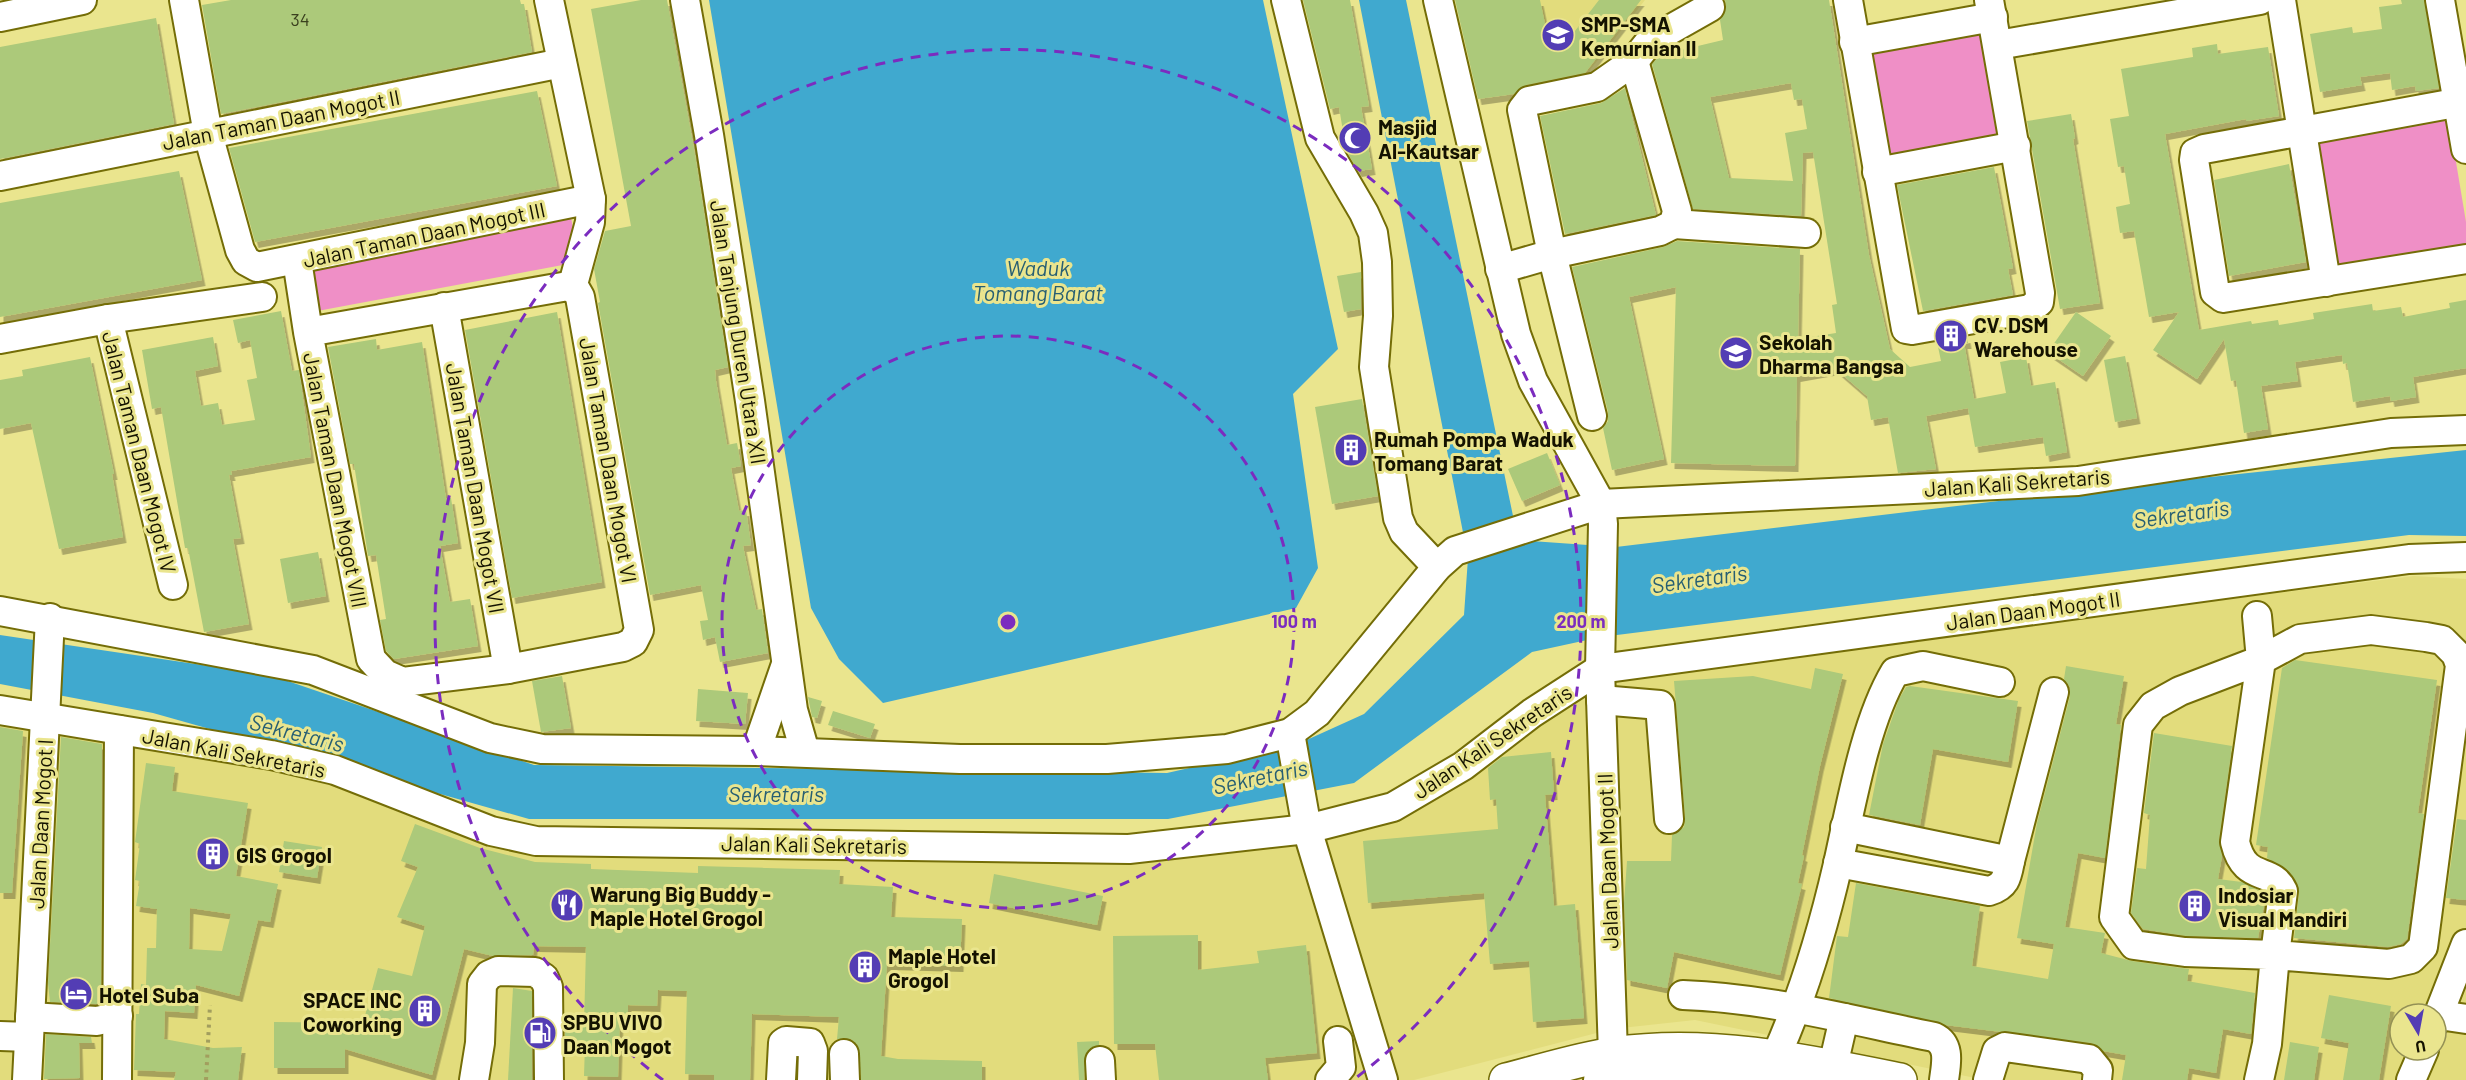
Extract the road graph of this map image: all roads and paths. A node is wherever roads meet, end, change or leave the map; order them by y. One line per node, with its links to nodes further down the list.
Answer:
1 (82, 0): 14 (street)
2 (184, 0): 21 (street)
3 (549, 0): 18 (street)
4 (685, 0): 51 (street, Jalan Tanjung Duren Utara XII)
5 (1286, 0): 44 (street)
6 (1438, 0): 32 (street)
7 (1848, 0): 15 (street)
8 (2260, 0): 13 (street)
9 (2281, 0): 20 (street)
10 (2440, 0): 19 (street)
11 (1710, 7): 17 (street)
12 (1991, 9): 15 (street); 16 (street)
13 (2127, 10): 16 (street)
14 (0, 16)
15 (1854, 42): 24 (street)
16 (1998, 45): 22 (street)
17 (1634, 61): 27 (street); 29 (street)
18 (562, 63): 21 (street, Jalan Taman Daan Mogot II); 26 (street)
19 (2462, 101): 20 (street); 23 (street)
20 (2304, 132): 33 (street); 33 (street)
21 (208, 134): 25 (street, Jalan Taman Daan Mogot II); 31 (street, Jalan Taman Daan Mogot III)
22 (2016, 146): 24 (street); 24 (street)
23 (2466, 148)
24 (1877, 172)
25 (0, 176)
26 (591, 199): 31 (street, Jalan Taman Daan Mogot III); 34 (street)
27 (1674, 224): 28 (street); 29 (street)
28 (1806, 233)
29 (1552, 254): 32 (street); 40 (street)
30 (2466, 259): 33 (street)
31 (297, 260): 38 (street, Jalan Taman Daan Mogot VIII)
32 (1500, 268): 42 (street)
33 (2326, 282)
34 (574, 289): 36 (street); 52 (street, Jalan Taman Daan Mogot VI)
35 (262, 297): 37 (street)
36 (444, 307): 38 (street); 52 (street, Jalan Taman Daan Mogot VII)
37 (108, 319): 39 (street); 45 (street, Jalan Taman Daan Mogot IV)
38 (308, 332): 52 (street, Jalan Taman Daan Mogot VIII)
39 (0, 339)
40 (1592, 416)
41 (2466, 430): 42 (street, Jalan Kali Sekretaris)
42 (1602, 514): 44 (street, Jalan Kali Sekretaris); 49 (street, Jalan Daan Mogot II)
43 (2466, 557): 49 (street, Jalan Daan Mogot II)
44 (1446, 559): 59 (street)
45 (173, 585)
46 (0, 611): 48 (street)
47 (2257, 616): 50 (street)
48 (49, 627): 57 (street, Jalan Daan Mogot I); 60 (street)
49 (1599, 660): 55 (street, Jalan Daan Mogot II); 64 (street, Jalan Kali Sekretaris)
50 (2261, 660): 67 (street); 67 (street); 67 (street)
51 (786, 665): 60 (street, Jalan Tanjung Duren Utara XII); 61 (street, Jalan Tanjung Duren Utara XII)
52 (508, 669)
53 (2000, 682): 63 (street)
54 (2054, 692): 65 (street)
55 (1601, 700): 62 (street); 80 (street, Jalan Daan Mogot II)
56 (0, 710): 57 (street, Jalan Kali Sekretaris)
57 (45, 712): 58 (street, Jalan Kali Sekretaris); 75 (street, Jalan Daan Mogot I)
58 (118, 730): 64 (street, Jalan Kali Sekretaris); 74 (street)
59 (1290, 735): 61 (street); 64 (street)
60 (756, 750): 61 (street)
61 (805, 752)
62 (1669, 819)
63 (1845, 827): 65 (street); 66 (street)
64 (1307, 829): 90 (street)
65 (2010, 861): 66 (street)
66 (1838, 863): 71 (street)
67 (2275, 955): 96 (street)
68 (2463, 962): 72 (street)
69 (1683, 995): 71 (street)
70 (210, 1005): 84 (path)
71 (1794, 1007): 73 (street); 78 (street)
72 (2448, 1014)
73 (1844, 1018): 81 (street); 93 (street)
74 (107, 1019): 75 (street); 83 (street)
75 (30, 1027): 76 (street); 82 (street, Jalan Daan Mogot I)
76 (0, 1036)
77 (1338, 1041): 89 (street)
78 (1776, 1056): 80 (highway); 81 (highway)
79 (2419, 1062): 97 (street)
80 (1606, 1067): 81 (street); 91 (highway)
81 (1823, 1073): 92 (highway)
82 (27, 1080)
83 (117, 1080)
84 (206, 1080)
85 (474, 1080): 86 (street)
86 (549, 1080)
87 (781, 1080): 88 (street)
88 (812, 1080)
89 (1330, 1080)
90 (1383, 1080)
91 (1506, 1080)
92 (1900, 1080)
93 (1944, 1080)
94 (1988, 1080): 95 (street)
95 (2097, 1080)
96 (2259, 1080)
97 (2411, 1080)

